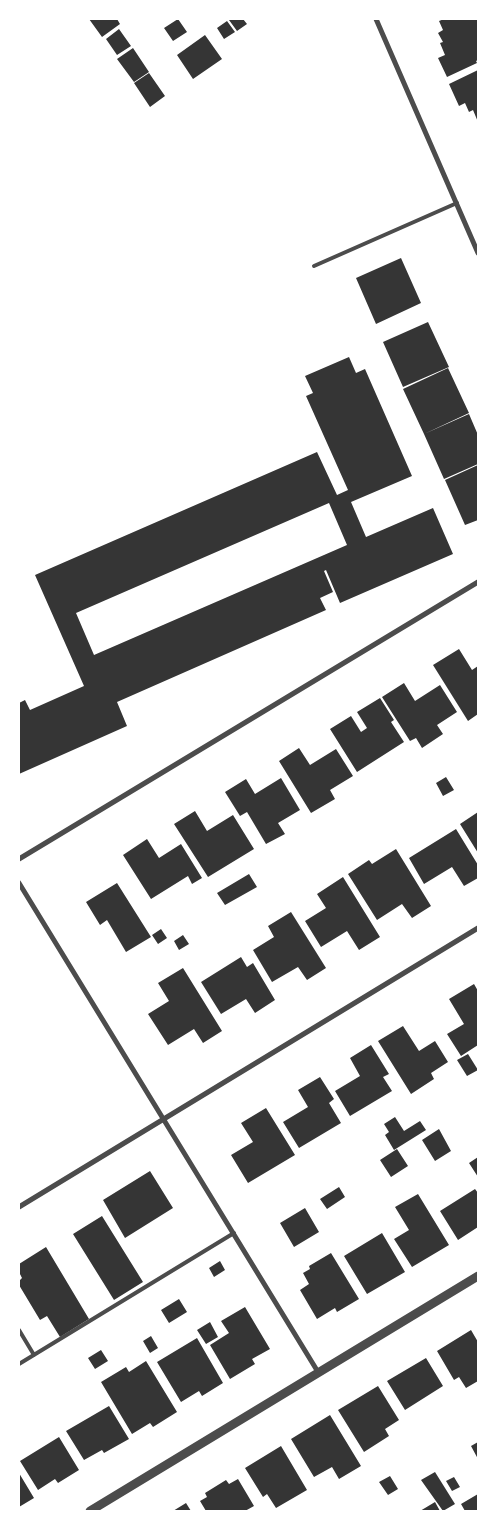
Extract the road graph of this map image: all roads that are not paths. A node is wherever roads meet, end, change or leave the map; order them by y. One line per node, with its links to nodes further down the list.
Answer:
1 (376, 19): 2 (street)
2 (457, 203): 3 (street); 4 (lane)
3 (478, 253)
4 (314, 266)
5 (478, 582): 6 (street)
6 (19, 859)
7 (19, 883): 9 (street)
8 (478, 928): 9 (street)
9 (164, 1118): 10 (street); 11 (street)
10 (19, 1207)
11 (234, 1234): 14 (lane); 16 (street)
12 (478, 1276): 16 (street)
13 (19, 1330): 14 (lane)
14 (34, 1355): 15 (lane)
15 (19, 1364)
16 (318, 1372): 17 (street)
17 (90, 1511)

